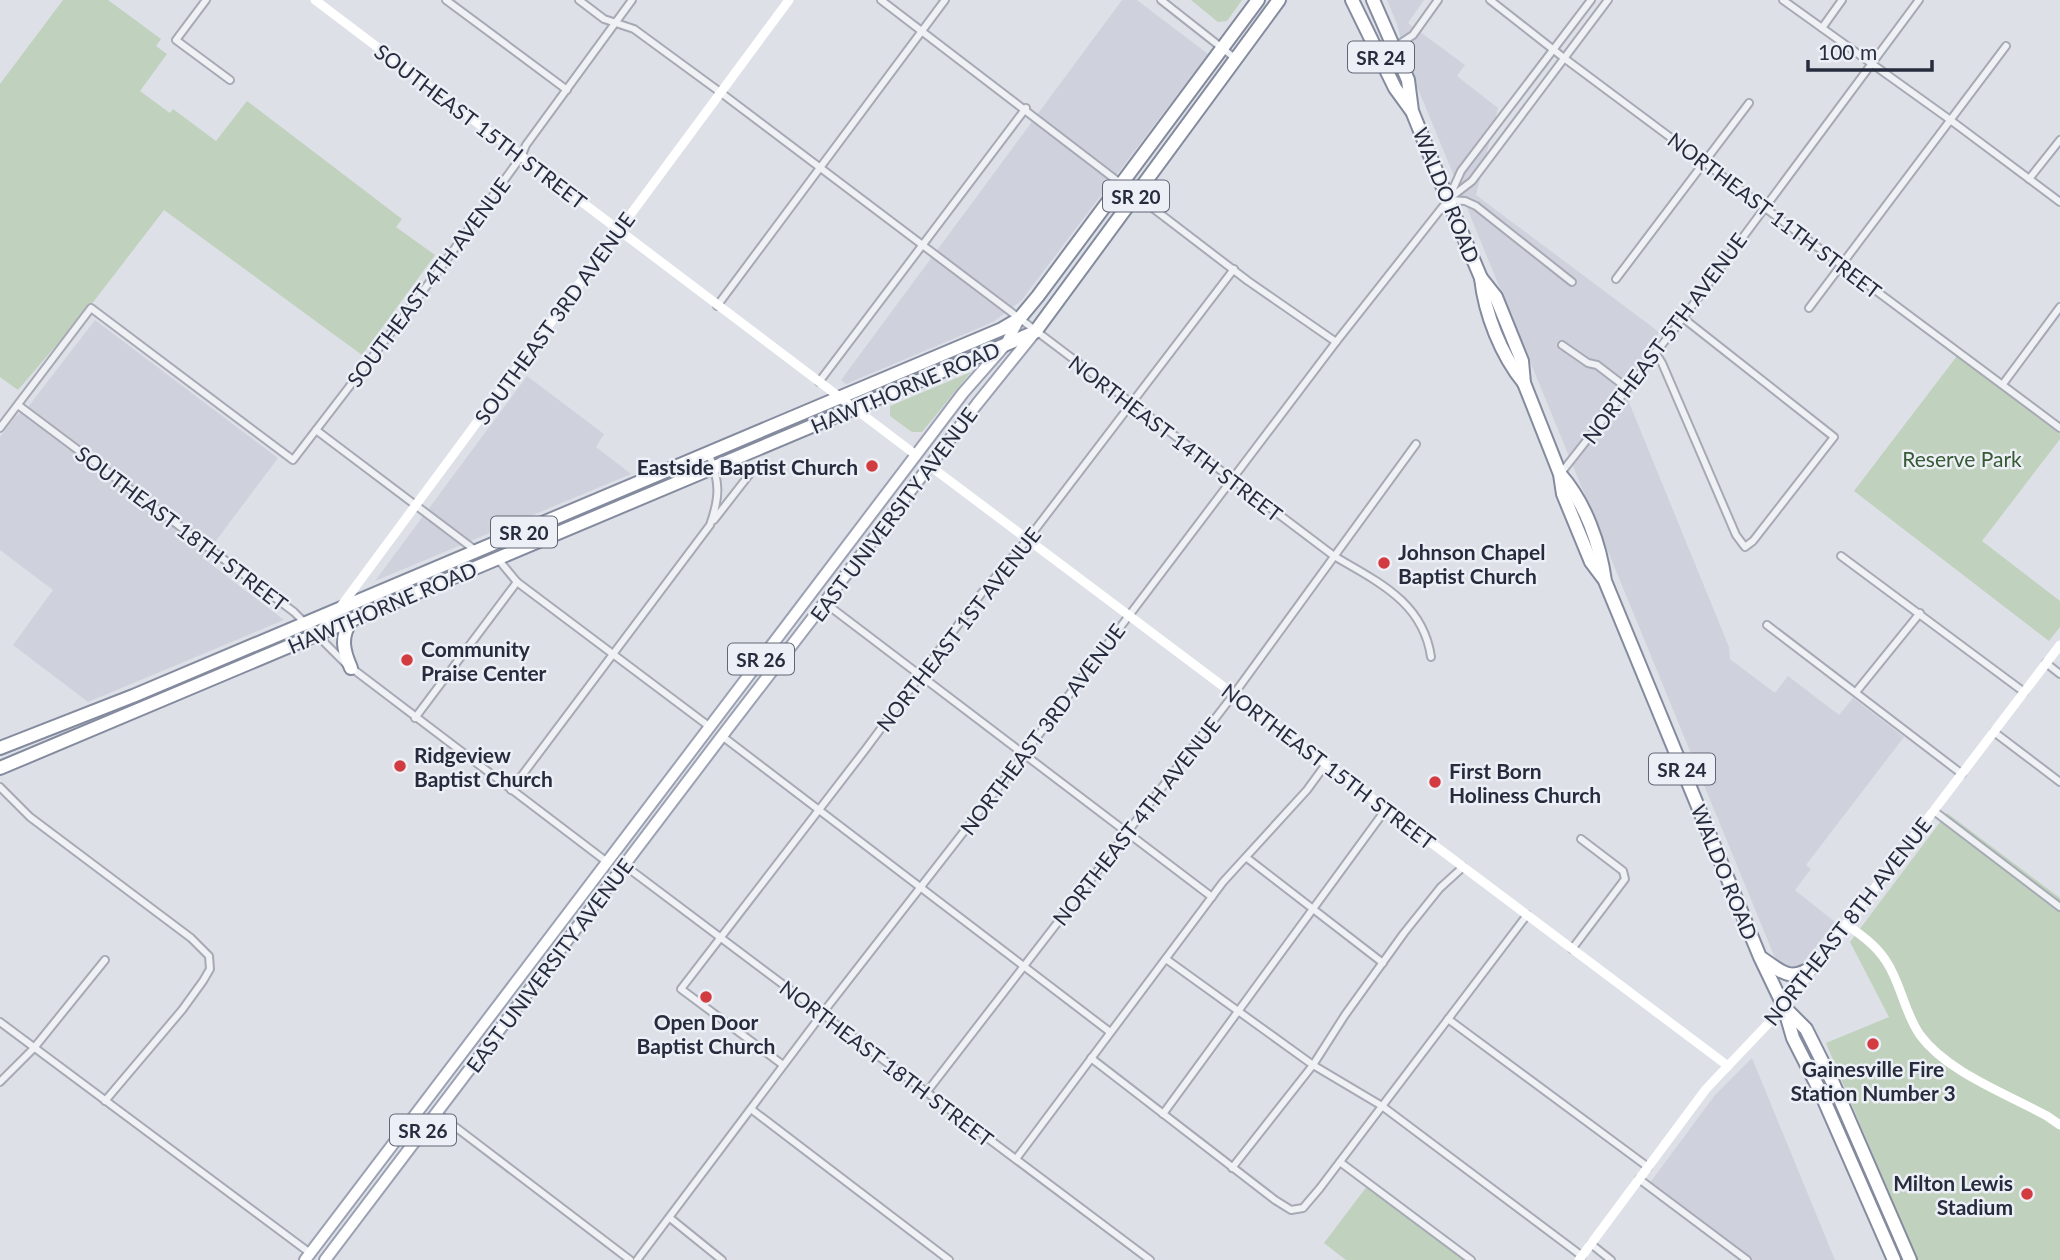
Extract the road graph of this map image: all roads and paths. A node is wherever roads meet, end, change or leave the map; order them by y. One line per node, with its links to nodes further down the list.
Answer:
1 (206, 0): 31 (street)
2 (315, 0): 41 (street, SOUTHEAST 15TH STREET)
3 (446, 0): 32 (street)
4 (579, 0): 21 (street, NORTHEAST 14TH STREET)
5 (632, 0): 21 (street, SOUTHEAST 4TH AVENUE)
6 (789, 0): 33 (street, SOUTHEAST 3RD AVENUE)
7 (881, 0): 23 (street)
8 (945, 0): 23 (street)
9 (1161, 0): 25 (street)
10 (1258, 0): 25 (highway, EAST UNIVERSITY AVENUE / SR 20)
11 (1279, 0): 29 (highway, EAST UNIVERSITY AVENUE / SR 20)
12 (1352, 0): 36 (highway, WALDO ROAD / SR 24)
13 (1373, 0): 26 (highway, WALDO ROAD / SR 24)
14 (1438, 0): 26 (street)
15 (1490, 0): 27 (street, NORTHEAST 11TH STREET)
16 (1591, 0): 27 (street, NORTHEAST 3RD AVENUE)
17 (1608, 0): 28 (street, NORTHEAST 3RD AVENUE)
18 (1783, 0): 22 (street)
19 (1842, 0): 22 (street)
20 (1919, 0): 30 (street, NORTHEAST 5TH AVENUE)
21 (614, 23): 32 (street, SOUTHEAST 4TH AVENUE); 33 (street, NORTHEAST 14TH STREET)
22 (1822, 28): 30 (street)
23 (922, 30): 35 (street); 43 (street)
24 (2006, 46): 37 (street)
25 (1222, 47): 29 (street); 45 (highway, EAST UNIVERSITY AVENUE / SR 20)
26 (1395, 47): 36 (highway, WALDO ROAD / SR 24)
27 (1553, 50): 28 (street, NORTHEAST 11TH STREET); 38 (street, NORTHEAST 3RD AVENUE)
28 (1564, 58): 39 (street, NORTHEAST 3RD AVENUE); 42 (street, NORTHEAST 11TH STREET)
29 (1236, 59): 46 (highway, EAST UNIVERSITY AVENUE / SR 20)
30 (1871, 64): 37 (street); 49 (street, NORTHEAST 5TH AVENUE)
31 (230, 80)
32 (567, 90): 41 (street, SOUTHEAST 4TH AVENUE)
33 (720, 92): 43 (street, NORTHEAST 14TH STREET); 50 (street, SOUTHEAST 3RD AVENUE)
34 (1749, 103): 42 (street)
35 (1026, 108): 45 (street); 51 (street)
36 (1412, 111): 47 (highway, WALDO ROAD / SR 24)
37 (1949, 119): 44 (street); 52 (street)
38 (1497, 124): 39 (street); 47 (street, NORTHEAST 3RD AVENUE)
39 (1508, 133): 47 (street, NORTHEAST 3RD AVENUE)
40 (2060, 139): 44 (street)
41 (521, 157): 50 (street, SOUTHEAST 15TH STREET); 75 (street, SOUTHEAST 4TH AVENUE)
42 (1704, 162): 49 (street, NORTHEAST 11TH STREET); 54 (street)
43 (821, 168): 51 (street, NORTHEAST 14TH STREET); 56 (street)
44 (2029, 179): 48 (street)
45 (1122, 183): 46 (street); 60 (highway, EAST UNIVERSITY AVENUE / SR 20)
46 (1137, 195): 53 (street); 61 (highway, EAST UNIVERSITY AVENUE / SR 20)
47 (1448, 200): 55 (street); 62 (street, NORTHEAST 3RD AVENUE); 81 (highway, WALDO ROAD / SR 24)
48 (2060, 202)
49 (1763, 206): 52 (street, NORTHEAST 11TH STREET); 59 (street, NORTHEAST 5TH AVENUE)
50 (618, 231): 56 (street, SOUTHEAST 15TH STREET); 84 (street, SOUTHEAST 3RD AVENUE)
51 (923, 246): 60 (street, NORTHEAST 14TH STREET); 66 (street)
52 (1842, 265): 58 (street); 67 (street, NORTHEAST 11TH STREET)
53 (1234, 269): 62 (street); 71 (street, NORTHEAST 1ST AVENUE)
54 (1616, 279)
55 (1572, 282)
56 (717, 306): 66 (street, SOUTHEAST 15TH STREET)
57 (2060, 307): 67 (street)
58 (1809, 308)
59 (1682, 317): 65 (street, NORTHEAST 5TH AVENUE); 65 (street)
60 (1018, 319): 61 (street, NORTHEAST 14TH STREET); 63 (main road, EAST UNIVERSITY AVENUE / SR 26); 69 (highway, HAWTHORNE ROAD / SR 20)
61 (1035, 332): 63 (highway, HAWTHORNE ROAD / SR 20); 71 (street, NORTHEAST 14TH STREET); 79 (main road, EAST UNIVERSITY AVENUE / SR 26)
62 (1336, 342): 83 (street, NORTHEAST 3RD AVENUE)
63 (1006, 344): 72 (highway, HAWTHORNE ROAD / SR 20); 78 (main road, EAST UNIVERSITY AVENUE / SR 26)
64 (1563, 345): 68 (street)
65 (1655, 352): 68 (street, NORTHEAST 5TH AVENUE)
66 (819, 382): 69 (street, SOUTHEAST 15TH STREET)
67 (2003, 384): 74 (street, NORTHEAST 11TH STREET)
68 (1627, 388): 81 (street, NORTHEAST 5TH AVENUE)
69 (841, 399): 72 (street, SOUTHEAST 15TH STREET); 77 (highway, HAWTHORNE ROAD / SR 20)
70 (18, 405): 73 (street); 75 (street, SOUTHEAST 4TH AVENUE); 98 (street, SOUTHEAST 18TH STREET)
71 (1132, 405): 83 (street, NORTHEAST 14TH STREET); 86 (street, NORTHEAST 1ST AVENUE)
72 (854, 408): 78 (street, SOUTHEAST 15TH STREET); 80 (highway, HAWTHORNE ROAD / SR 20)
73 (0, 428)
74 (2060, 428)
75 (316, 430): 84 (street)
76 (1416, 444): 88 (street, NORTHEAST 4TH AVENUE)
77 (709, 454): 80 (street); 87 (highway, HAWTHORNE ROAD / SR 20)
78 (916, 455): 79 (main road); 92 (main road, EAST UNIVERSITY AVENUE / SR 26)
79 (930, 466): 86 (street, NORTHEAST 15TH STREET); 93 (main road, EAST UNIVERSITY AVENUE / SR 26)
80 (715, 468): 85 (street); 90 (highway, HAWTHORNE ROAD / SR 20)
81 (1560, 474): 140 (highway, WALDO ROAD / SR 24)
82 (750, 475): 85 (street)
83 (1232, 480): 88 (street, NORTHEAST 14TH STREET); 96 (street, NORTHEAST 3RD AVENUE)
84 (416, 505): 87 (street); 94 (street, SOUTHEAST 3RD AVENUE)
85 (710, 525): 102 (street)
86 (1028, 539): 96 (street, NORTHEAST 15TH STREET); 107 (street, NORTHEAST 1ST AVENUE)
87 (477, 551): 94 (highway, HAWTHORNE ROAD / SR 20)
88 (1334, 556): 103 (street, NORTHEAST 14TH STREET); 110 (street, NORTHEAST 4TH AVENUE)
89 (1841, 556): 95 (street)
90 (498, 558): 91 (street); 97 (highway, HAWTHORNE ROAD / SR 20)
91 (517, 582): 102 (street); 111 (street)
92 (811, 593): 93 (main road); 112 (main road, EAST UNIVERSITY AVENUE / SR 26)
93 (825, 603): 107 (street); 114 (main road, EAST UNIVERSITY AVENUE / SR 26)
94 (340, 609): 98 (highway, HAWTHORNE ROAD / SR 20); 100 (street, SOUTHEAST 3RD AVENUE)
95 (1920, 613): 108 (street); 109 (street)
96 (1128, 615): 110 (street, NORTHEAST 15TH STREET); 116 (street, NORTHEAST 3RD AVENUE)
97 (352, 620): 100 (highway, HAWTHORNE ROAD / SR 20); 105 (highway)
98 (307, 623): 100 (street, SOUTHEAST 18TH STREET); 115 (highway, HAWTHORNE ROAD / SR 20)
99 (1767, 625): 108 (street)
100 (317, 634): 105 (street, SOUTHEAST 18TH STREET); 118 (highway, HAWTHORNE ROAD / SR 20)
101 (2060, 645): 104 (street, NORTHEAST 8TH AVENUE)
102 (613, 654): 112 (street); 122 (street)
103 (1431, 657)
104 (2046, 663): 106 (street); 109 (street, NORTHEAST 8TH AVENUE)
105 (351, 668): 111 (street, SOUTHEAST 18TH STREET)
106 (2060, 674)
107 (921, 675): 116 (street); 123 (street, NORTHEAST 1ST AVENUE)
108 (1856, 692): 119 (street)
109 (2024, 692): 113 (street, NORTHEAST 8TH AVENUE)
110 (1234, 694): 117 (street, NORTHEAST 15TH STREET); 126 (street, NORTHEAST 4TH AVENUE)
111 (415, 718): 122 (street, SOUTHEAST 18TH STREET)
112 (710, 727): 114 (main road); 129 (main road, EAST UNIVERSITY AVENUE / SR 26)
113 (1994, 732): 119 (street, NORTHEAST 8TH AVENUE); 120 (street)
114 (722, 736): 123 (street); 130 (main road, EAST UNIVERSITY AVENUE / SR 26)
115 (0, 748)
116 (1025, 753): 126 (street); 132 (street, NORTHEAST 3RD AVENUE)
117 (1326, 764): 124 (street, NORTHEAST 15TH STREET); 128 (street)
118 (0, 768)
119 (1962, 774): 125 (street, NORTHEAST 8TH AVENUE)
120 (2060, 782)
121 (0, 787): 161 (street)
122 (511, 790): 129 (street, SOUTHEAST 18TH STREET)
123 (817, 809): 132 (street); 138 (street, NORTHEAST 1ST AVENUE)
124 (1386, 809): 131 (street, NORTHEAST 15TH STREET); 135 (street)
125 (1934, 811): 134 (street); 137 (street, NORTHEAST 8TH AVENUE)
126 (1128, 832): 133 (street); 144 (street, NORTHEAST 4TH AVENUE)
127 (1581, 839): 139 (street)
128 (1247, 858): 133 (street); 135 (street)
129 (607, 862): 130 (main road); 146 (main road, EAST UNIVERSITY AVENUE / SR 26)
130 (624, 865): 138 (street, NORTHEAST 18TH STREET); 147 (main road, EAST UNIVERSITY AVENUE / SR 26)
131 (1462, 867): 136 (street, NORTHEAST 15TH STREET); 143 (street)
132 (921, 887): 144 (street); 150 (street, NORTHEAST 3RD AVENUE)
133 (1212, 897): 141 (street)
134 (2060, 907)
135 (1312, 909): 143 (street); 149 (street)
136 (1527, 915): 139 (street, NORTHEAST 15TH STREET); 151 (street)
137 (1846, 924): 145 (street, NORTHEAST 8TH AVENUE); 167 (street)
138 (719, 938): 150 (street, NORTHEAST 18TH STREET); 156 (street, NORTHEAST 1ST AVENUE)
139 (1573, 949): 158 (street, NORTHEAST 15TH STREET)
140 (1760, 957): 145 (highway); 148 (highway, WALDO ROAD / SR 24)
141 (1166, 959): 149 (street); 153 (street)
142 (105, 960): 154 (street)
143 (1383, 963): 157 (street)
144 (1023, 965): 153 (street); 160 (street, NORTHEAST 4TH AVENUE)
145 (1815, 965): 148 (street, NORTHEAST 8TH AVENUE)
146 (508, 992): 147 (main road); 162 (main road, EAST UNIVERSITY AVENUE / SR 26)
147 (521, 1000): 165 (main road, EAST UNIVERSITY AVENUE / SR 26)
148 (1784, 1007): 158 (street, NORTHEAST 8TH AVENUE); 186 (highway, WALDO ROAD / SR 24); 187 (highway, WALDO ROAD / SR 24)
149 (1237, 1011): 157 (street); 166 (street)
150 (821, 1015): 156 (street, NORTHEAST 3RD AVENUE); 160 (street, NORTHEAST 18TH STREET)
151 (1448, 1019): 163 (street); 170 (street)
152 (0, 1022): 154 (street)
153 (1110, 1032): 155 (street)
154 (34, 1048): 159 (street); 161 (street)
155 (1091, 1058): 166 (street); 168 (street)
156 (783, 1065): 164 (street, NORTHEAST 3RD AVENUE)
157 (1313, 1065): 163 (street); 171 (street)
158 (1728, 1066): 170 (street, NORTHEAST 8TH AVENUE)
159 (0, 1082)
160 (926, 1093): 168 (street, NORTHEAST 18TH STREET)
161 (105, 1101): 175 (street)
162 (423, 1104): 165 (main road); 175 (main road, EAST UNIVERSITY AVENUE / SR 26)
163 (1382, 1107): 169 (street); 176 (street)
164 (751, 1109): 173 (street, NORTHEAST 3RD AVENUE); 181 (street)
165 (437, 1113): 177 (main road, EAST UNIVERSITY AVENUE / SR 26); 178 (street)
166 (1163, 1114): 171 (street)
167 (2060, 1125)
168 (1016, 1159): 182 (street, NORTHEAST 18TH STREET)
169 (1340, 1162): 171 (street); 183 (street)
170 (1648, 1167): 172 (street, NORTHEAST 8TH AVENUE)
171 (1232, 1168)
172 (1639, 1179): 174 (street, NORTHEAST 8TH AVENUE); 185 (street)
173 (670, 1219): 179 (street, NORTHEAST 3RD AVENUE); 180 (street)
174 (1591, 1244): 176 (street, NORTHEAST 8TH AVENUE); 184 (street)
175 (310, 1257)
176 (1581, 1258)
177 (325, 1260)
178 (630, 1260)
179 (637, 1260)
180 (722, 1260)
181 (949, 1260)
182 (1150, 1260)
183 (1471, 1260)
184 (1611, 1260)
185 (1747, 1260)
186 (1894, 1260)
187 (1910, 1260)

